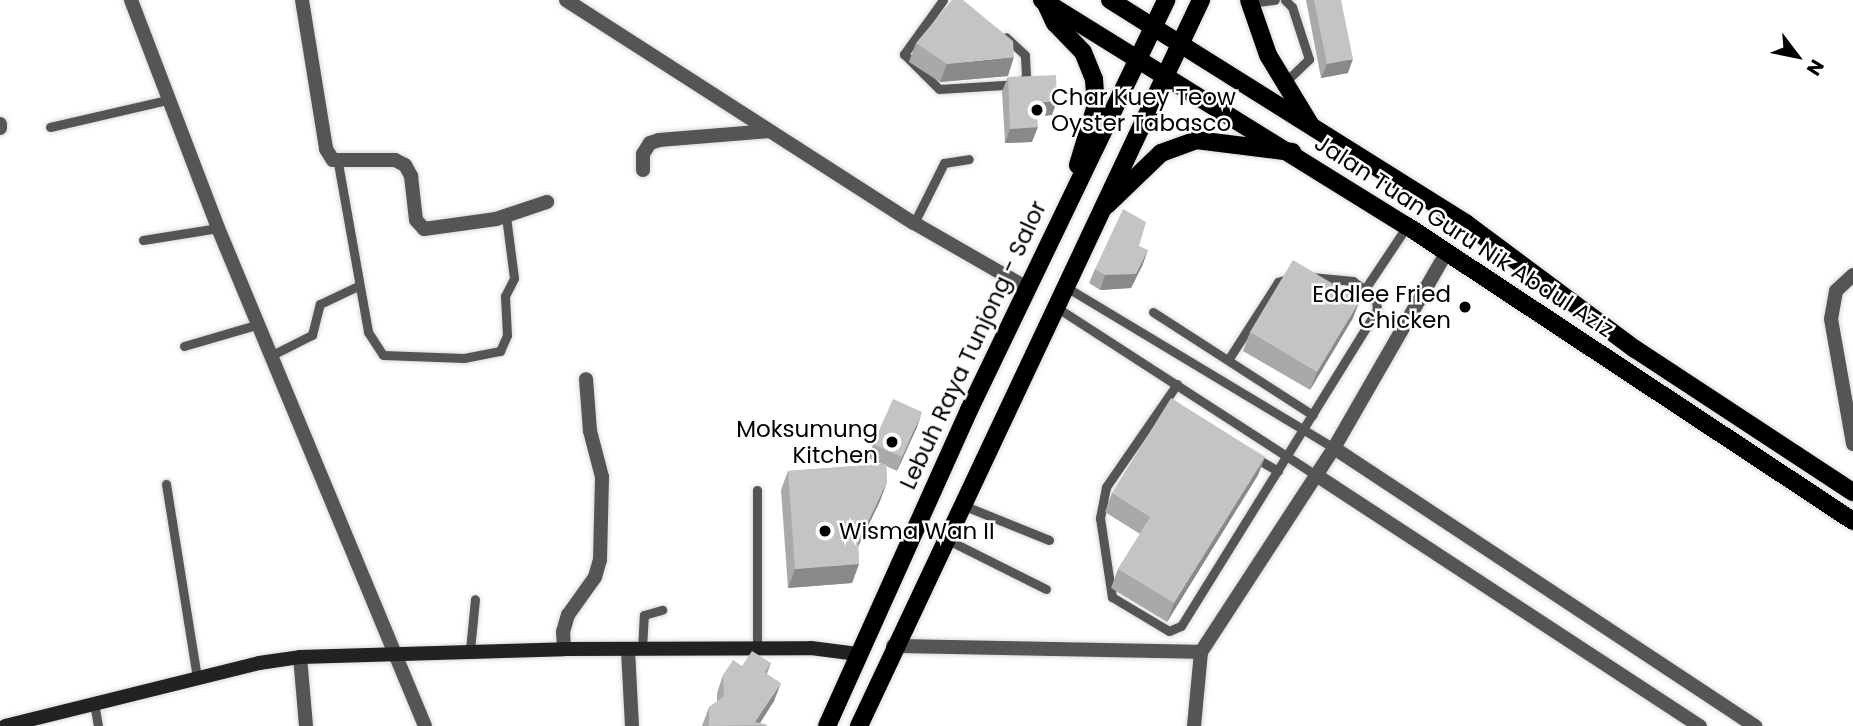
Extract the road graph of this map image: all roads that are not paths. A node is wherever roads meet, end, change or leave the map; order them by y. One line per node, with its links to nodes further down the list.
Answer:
1 (131, 0): 18 (street)
2 (303, 0): 24 (street)
3 (566, 0): 21 (street)
4 (943, 0): 12 (lane)
5 (1110, 0): 13 (main road, Jalan Tuan Guru Nik Abdul Aziz)
6 (1166, 0): 13 (main road, Lebuh Raya Tunjong - Salor)
7 (1200, 0): 14 (main road)
8 (1275, 0): 11 (lane)
9 (1285, 0): 17 (lane)
10 (1044, 1): 15 (main road, Jalan Tuan Guru Nik Abdul Aziz); 26 (main road)
11 (1249, 1): 17 (main road)
12 (992, 25)
13 (1153, 27): 14 (main road, Jalan Tuan Guru Nik Abdul Aziz); 15 (main road, Lebuh Raya Tunjong - Salor)
14 (1180, 43): 16 (main road); 19 (main road, Jalan Tuan Guru Nik Abdul Aziz)
15 (1137, 58): 16 (main road, Jalan Tuan Guru Nik Abdul Aziz); 26 (main road, Lebuh Raya Tunjong - Salor)
16 (1164, 75): 22 (main road, Jalan Tuan Guru Nik Abdul Aziz); 28 (main road)
17 (1286, 81): 19 (main road)
18 (171, 99): 20 (lane); 32 (street)
19 (1311, 126): 60 (main road, Jalan Tuan Guru Nik Abdul Aziz)
20 (50, 127)
21 (770, 131): 25 (street); 30 (street)
22 (1292, 152): 28 (main road); 31 (main road, Jalan Tuan Guru Nik Abdul Aziz)
23 (969, 159): 30 (lane)
24 (338, 163): 29 (street); 36 (lane)
25 (643, 170)
26 (1072, 192): 38 (main road, Lebuh Raya Tunjong - Salor)
27 (547, 202): 29 (street)
28 (1099, 212): 37 (main road)
29 (506, 216): 36 (lane)
30 (915, 223): 38 (street)
31 (1407, 226): 34 (main road, Jalan Tuan Guru Nik Abdul Aziz); 39 (lane)
32 (218, 228): 33 (lane); 42 (street)
33 (143, 240)
34 (1446, 253): 53 (street); 62 (main road, Jalan Tuan Guru Nik Abdul Aziz)
35 (1853, 275): 52 (street)
36 (358, 286): 44 (lane)
37 (1064, 286): 40 (main road); 51 (lane)
38 (1027, 288): 75 (main road, Lebuh Raya Tunjong - Salor)
39 (1366, 289): 45 (lane); 50 (lane)
40 (1055, 306): 47 (lane); 61 (main road)
41 (1153, 312): 45 (lane)
42 (259, 324): 43 (lane); 44 (street)
43 (184, 346)
44 (272, 355): 71 (street)
45 (1228, 360): 50 (lane)
46 (586, 379): 70 (street)
47 (1177, 384): 48 (lane); 55 (lane)
48 (1162, 404): 49 (lane); 56 (lane)
49 (1173, 411)
50 (1313, 415): 51 (lane)
51 (1302, 432): 53 (lane); 55 (lane)
52 (1853, 444)
53 (1334, 449): 57 (street); 88 (street)
54 (1243, 451): 56 (lane)
55 (1288, 455): 56 (lane); 57 (lane)
56 (1278, 471)
57 (1316, 475): 74 (street); 87 (street)
58 (166, 484): 77 (lane)
59 (757, 490): 69 (lane)
60 (1853, 492)
61 (960, 504): 63 (main road); 64 (lane)
62 (1853, 521)
63 (944, 538): 65 (lane); 68 (main road)
64 (1049, 540)
65 (1046, 589)
66 (475, 599): 72 (lane)
67 (662, 610): 73 (lane)
68 (893, 646): 74 (street); 85 (main road)
69 (757, 648): 73 (main road); 75 (main road)
70 (564, 649): 72 (main road); 73 (main road)
71 (393, 650): 72 (main road); 76 (main road); 82 (street)
72 (470, 650)
73 (635, 650): 83 (street)
74 (1201, 653): 86 (street)
75 (858, 654): 84 (main road, Lebuh Raya Tunjong - Salor)
76 (300, 657): 77 (main road); 81 (street)
77 (197, 678): 78 (main road)
78 (94, 704): 79 (main road); 80 (lane)
79 (5, 726)
80 (98, 726)
81 (306, 726)
82 (425, 726)
83 (632, 726)
84 (827, 726)
85 (859, 726)
86 (1194, 726)
87 (1700, 726)
88 (1755, 726)

